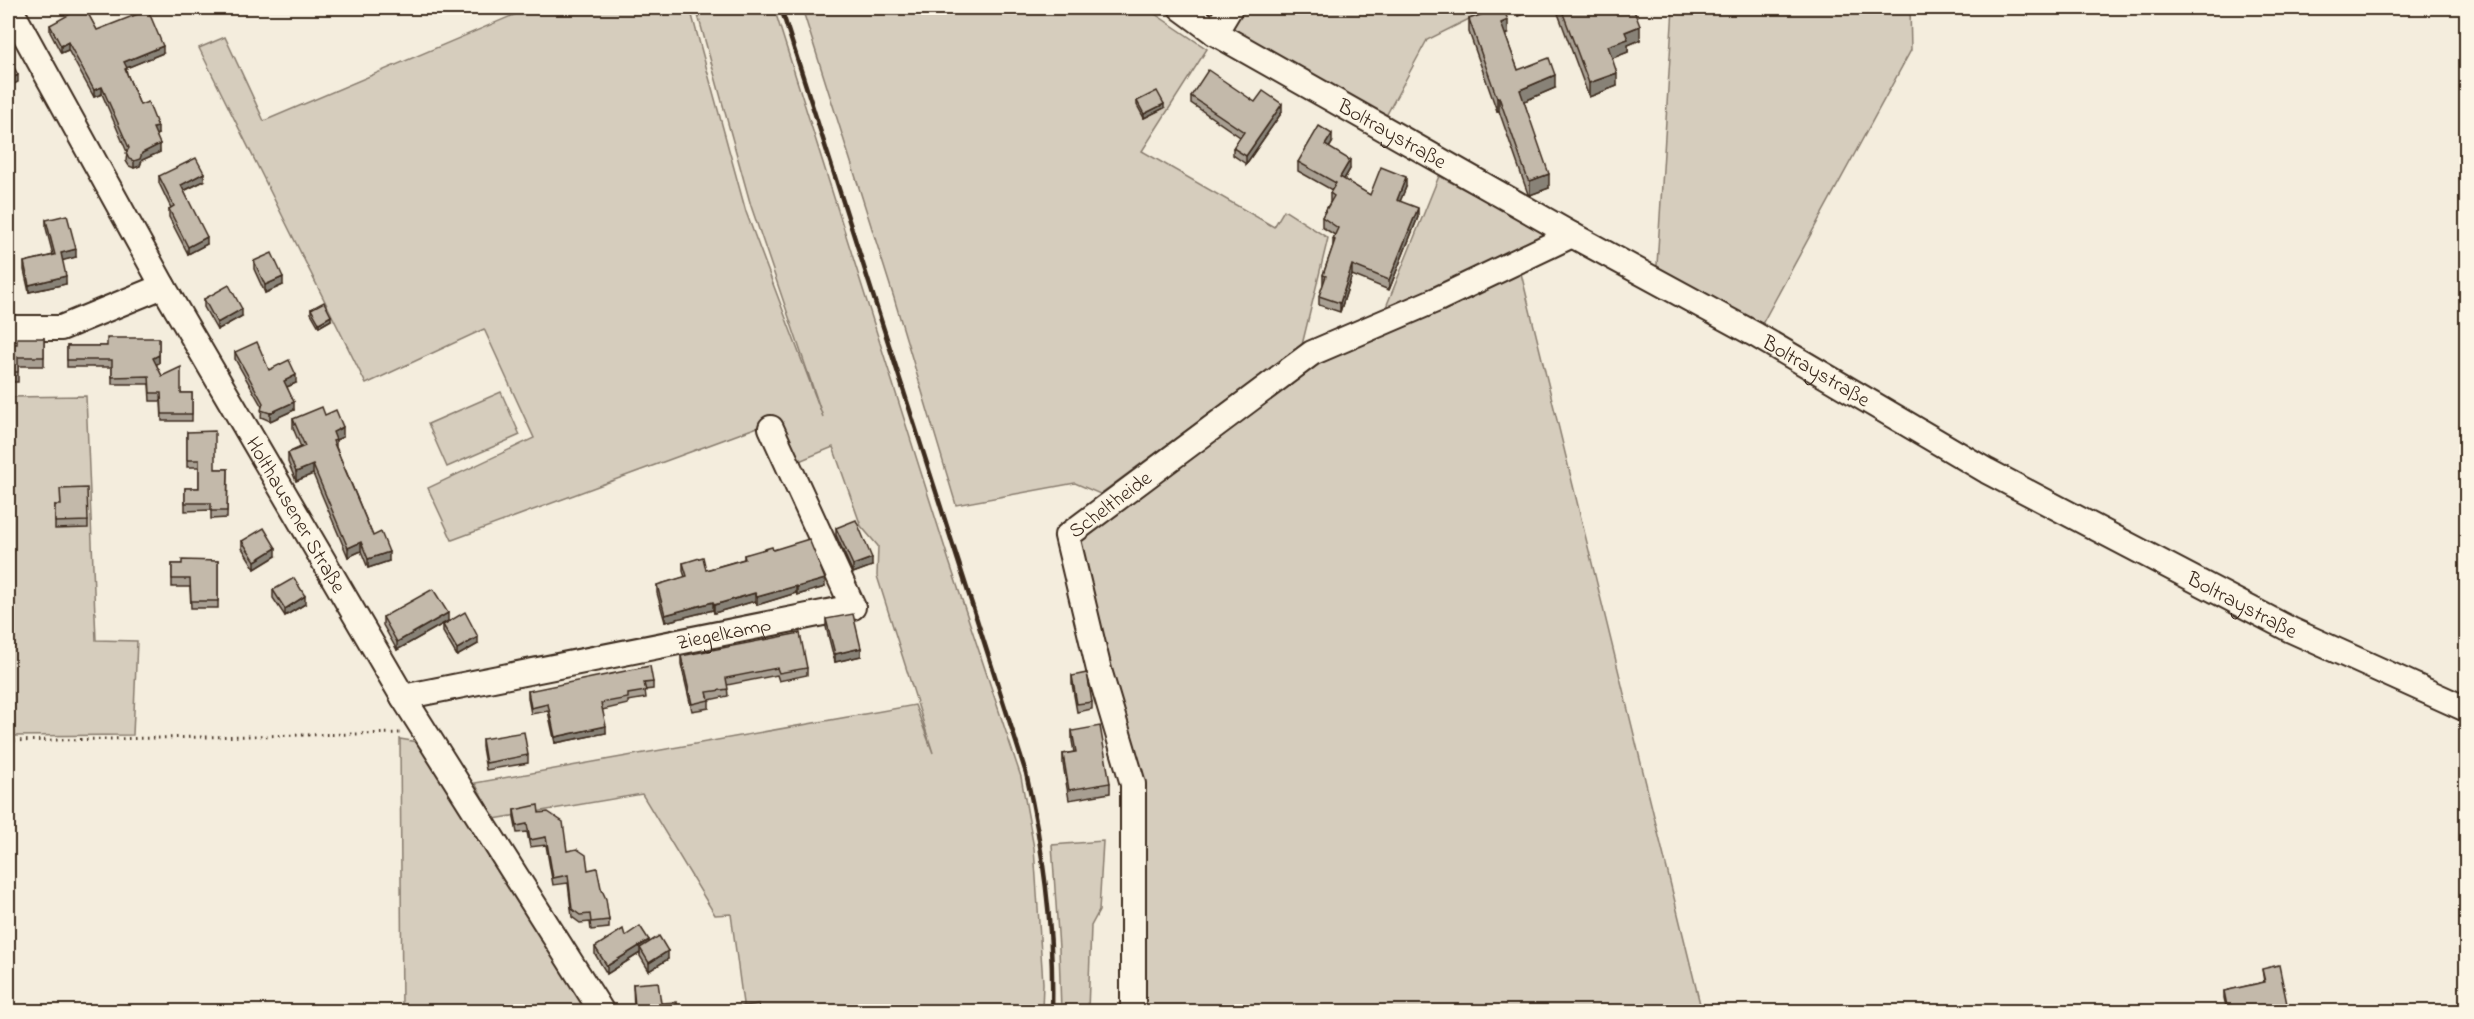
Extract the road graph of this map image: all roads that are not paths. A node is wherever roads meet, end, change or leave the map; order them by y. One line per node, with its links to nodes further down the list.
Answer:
1 (10, 8): 6 (street, Holthausener Straße)
2 (1181, 8): 4 (street, Boltraystraße)
3 (1230, 8): 4 (street)
4 (1215, 33): 5 (street, Boltraystraße)
5 (1572, 235): 10 (street, Boltraystraße); 12 (street, Scheltheide)
6 (163, 286): 7 (street); 9 (street, Holthausener Straße)
7 (8, 328)
8 (771, 428): 9 (street, Ziegelkamp)
9 (403, 697): 11 (street, Holthausener Straße)
10 (2466, 709)
11 (602, 1011)
12 (1133, 1011)

